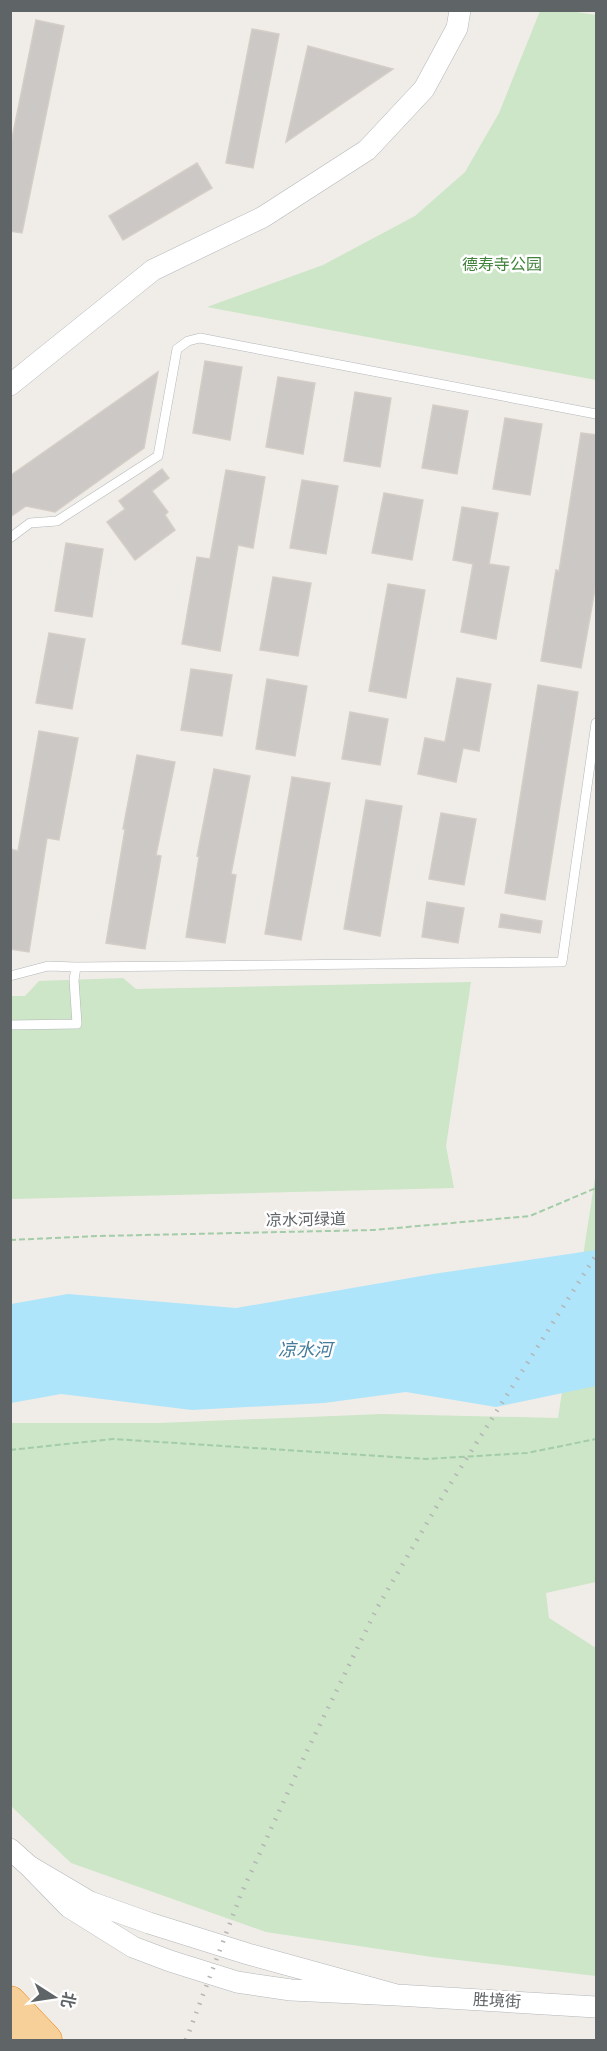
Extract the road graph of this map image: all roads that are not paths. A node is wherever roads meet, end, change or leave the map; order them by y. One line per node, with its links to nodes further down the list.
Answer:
1 (460, 10): 2 (street)
2 (10, 385)
3 (597, 414): 4 (lane)
4 (10, 538)
5 (597, 723): 6 (lane)
6 (76, 967): 7 (lane); 8 (lane)
7 (10, 976)
8 (10, 1025)
9 (10, 1849): 10 (street)
10 (29, 1866): 11 (street); 11 (street)
11 (397, 1995): 13 (street, 胜境街)
12 (10, 2002): 16 (highway)
13 (597, 2007)
14 (10, 2036): 15 (highway)
15 (15, 2040)
16 (46, 2040)

